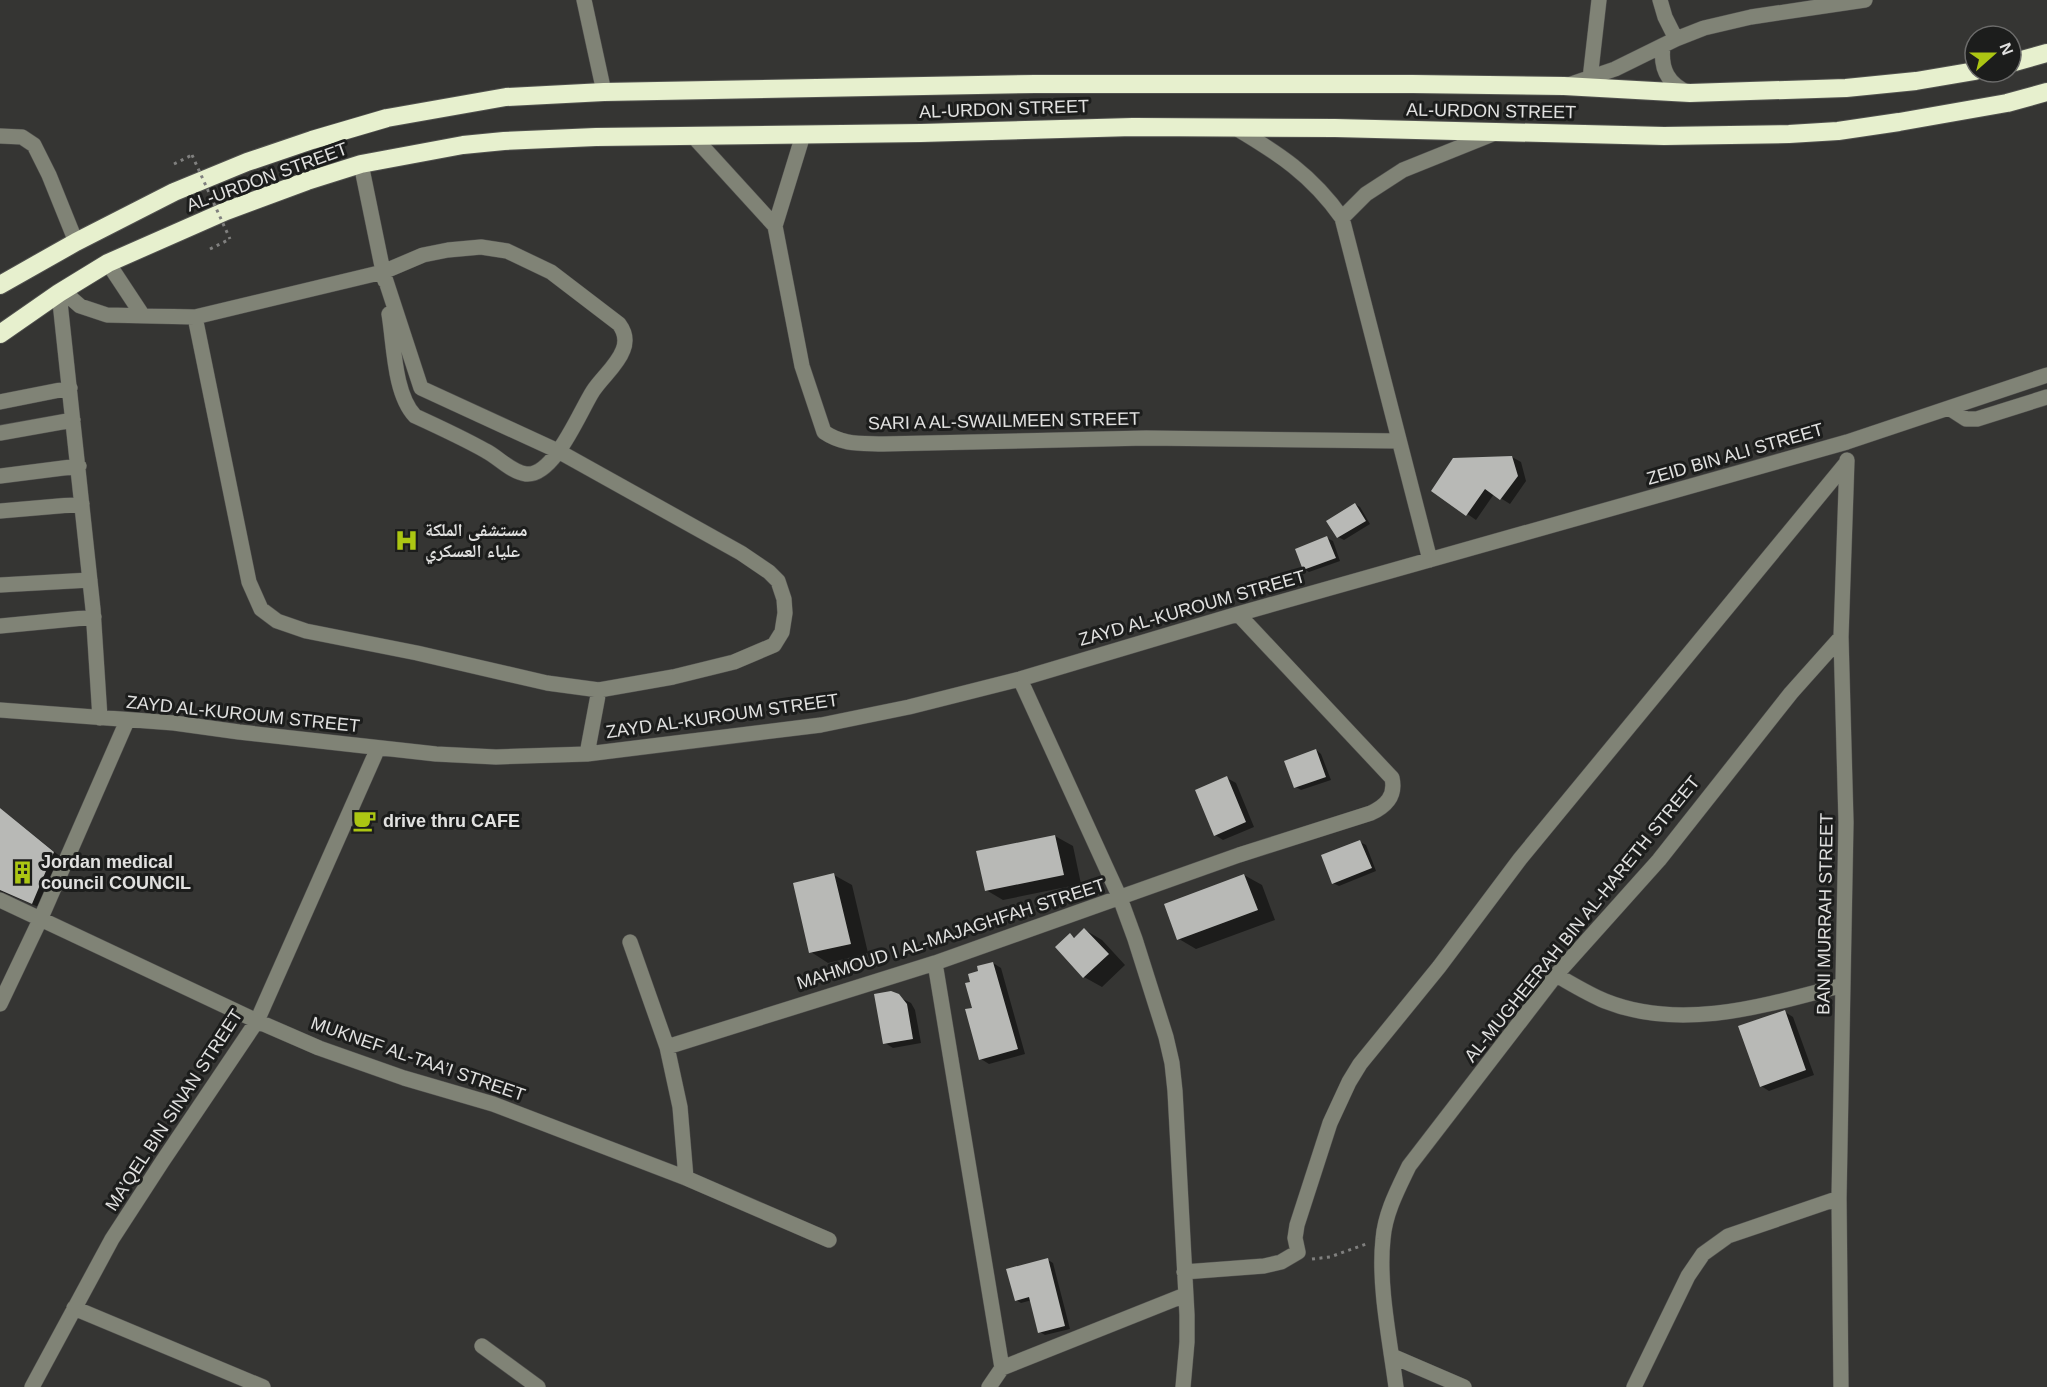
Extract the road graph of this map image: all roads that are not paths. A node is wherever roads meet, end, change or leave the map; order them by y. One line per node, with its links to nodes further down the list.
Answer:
1 (584, 0): 11 (street)
2 (1599, 0): 9 (street)
3 (1660, 0): 5 (street)
4 (1865, 0): 5 (street)
5 (1669, 42): 9 (street); 13 (street)
6 (2047, 53): 7 (highway)
7 (2023, 60)
8 (1963, 73): 13 (highway, AL-URDON STREET)
9 (1590, 78): 10 (street)
10 (1564, 86): 11 (highway, AL-URDON STREET); 13 (highway, AL-URDON STREET)
11 (604, 92): 22 (highway, AL-URDON STREET)
12 (2047, 92): 15 (highway, AL-URDON STREET)
13 (1690, 93)
14 (1233, 128): 15 (highway, AL-URDON STREET); 17 (highway, AL-URDON STREET); 20 (street)
15 (1496, 133): 20 (street)
16 (692, 135): 17 (highway, AL-URDON STREET); 19 (highway, AL-URDON STREET); 21 (street)
17 (803, 135): 21 (street, SARI A AL-SWAILMEEN STREET)
18 (0, 136): 22 (street)
19 (361, 164): 23 (highway, AL-URDON STREET); 24 (street)
20 (1342, 218): 37 (street)
21 (775, 226): 37 (street, SARI A AL-SWAILMEEN STREET)
22 (76, 242): 25 (highway, AL-URDON STREET)
23 (108, 263): 26 (highway, AL-URDON STREET); 27 (street)
24 (383, 272): 28 (street); 39 (street); 39 (street); 39 (street)
25 (0, 285)
26 (62, 291): 27 (street); 29 (highway, AL-URDON STREET); 31 (street)
27 (143, 316): 28 (street)
28 (195, 317): 53 (street)
29 (0, 334)
30 (2047, 375): 34 (street, ZEID BIN ALI STREET)
31 (70, 388): 33 (street); 35 (street)
32 (2047, 397): 34 (street)
33 (0, 402)
34 (1949, 408): 38 (street, ZEID BIN ALI STREET)
35 (73, 420): 36 (street); 41 (street)
36 (0, 433)
37 (1399, 441): 45 (street)
38 (1847, 442): 40 (street, BANI MURRAH STREET); 45 (street, ZEID BIN ALI STREET)
39 (558, 452): 53 (street)
40 (1847, 462): 51 (street, BANI MURRAH STREET); 72 (street)
41 (79, 466): 42 (street); 43 (street)
42 (0, 477)
43 (82, 504): 44 (street); 46 (street)
44 (0, 511)
45 (1430, 560): 48 (street, ZAYD AL-KUROUM STREET)
46 (90, 580): 47 (street); 49 (street)
47 (0, 585)
48 (1238, 614): 52 (street, ZAYD AL-KUROUM STREET); 59 (street, MAHMOUD I AL-MAJAGHFAH STREET)
49 (94, 616): 50 (street); 55 (street)
50 (0, 626)
51 (1841, 637): 64 (street, AL-MUGHEERAH BIN AL-HARETH STREET); 65 (street, BANI MURRAH STREET)
52 (1020, 679): 58 (street, ZAYD AL-KUROUM STREET); 59 (street)
53 (598, 690): 58 (street)
54 (0, 710): 55 (street, ZAYD AL-KUROUM STREET)
55 (100, 718): 56 (street, ZAYD AL-KUROUM STREET)
56 (127, 721): 57 (street, ZAYD AL-KUROUM STREET); 61 (street)
57 (378, 748): 58 (street, ZAYD AL-KUROUM STREET); 67 (street, MA’QEL BIN SINAN STREET)
58 (586, 754)
59 (1120, 898): 63 (street, MAHMOUD I AL-MAJAGHFAH STREET); 72 (street)
60 (0, 900): 61 (street, MUKNEF AL-TAA’I STREET)
61 (40, 920): 66 (street); 67 (street, MUKNEF AL-TAA’I STREET)
62 (630, 942): 68 (street)
63 (935, 963): 68 (street, MAHMOUD I AL-MAJAGHFAH STREET); 77 (street)
64 (1556, 975): 65 (street); 76 (street, AL-MUGHEERAH BIN AL-HARETH STREET)
65 (1844, 985): 70 (street, BANI MURRAH STREET)
66 (0, 1004)
67 (257, 1021): 69 (street, MUKNEF AL-TAA’I STREET); 74 (street, MA’QEL BIN SINAN STREET)
68 (668, 1047): 69 (street)
69 (686, 1178): 71 (street, MUKNEF AL-TAA’I STREET)
70 (1839, 1198): 85 (street); 86 (street, BANI MURRAH STREET)
71 (829, 1240)
72 (1184, 1272): 73 (street)
73 (1185, 1295): 77 (street); 82 (street)
74 (74, 1308): 78 (street, MA’QEL BIN SINAN STREET); 79 (street)
75 (482, 1346): 80 (street)
76 (1392, 1356): 83 (street, AL-MUGHEERAH BIN AL-HARETH STREET); 84 (street)
77 (1002, 1368): 81 (street)
78 (32, 1387)
79 (263, 1387)
80 (538, 1387)
81 (989, 1387)
82 (1183, 1387)
83 (1396, 1387)
84 (1464, 1387)
85 (1634, 1387)
86 (1843, 1387)

